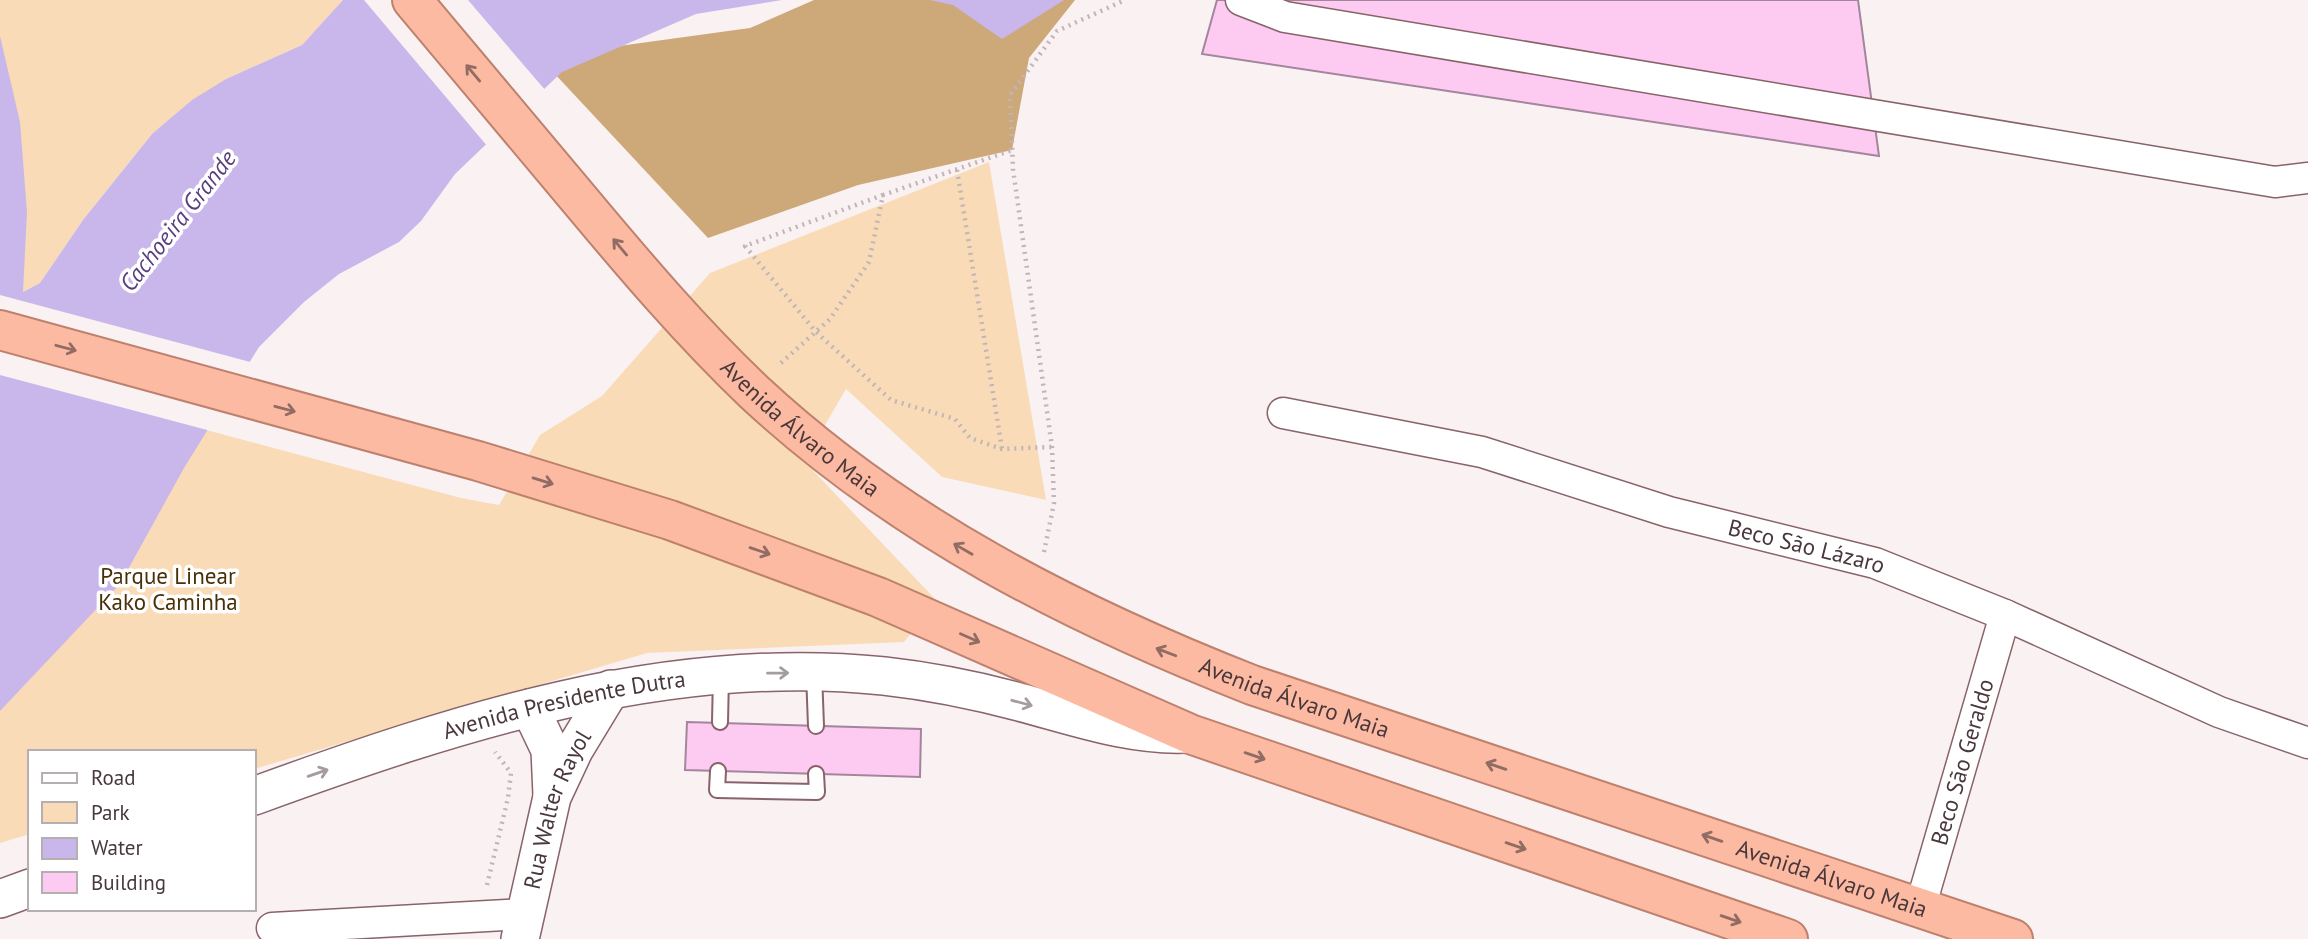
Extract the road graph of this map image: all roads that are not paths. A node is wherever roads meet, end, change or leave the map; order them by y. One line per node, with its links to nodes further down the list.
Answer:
1 (412, 0): 21 (highway, Avenida Álvaro Maia, one-way to 1)
2 (1241, 0): 3 (street)
3 (2308, 178)
4 (0, 330): 13 (highway, one-way to 13)
5 (1283, 413): 6 (street, Beco São Lázaro)
6 (2005, 615): 14 (street, Beco São Lázaro); 21 (street, Beco São Geraldo)
7 (814, 673): 8 (street, Avenida Presidente Dutra, one-way to 7); 12 (lane); 13 (street, Avenida Presidente Dutra, one-way to 13)
8 (721, 677): 9 (street, Avenida Presidente Dutra); 11 (lane)
9 (611, 689): 10 (street, Avenida Presidente Dutra); 18 (street, Rua Walter Rayol)
10 (530, 708): 17 (street, Avenida Presidente Dutra, one-way to 10); 18 (street)
11 (720, 722)
12 (816, 726)
13 (1190, 734): 24 (highway, one-way to 24)
14 (2308, 743)
15 (718, 771): 16 (lane)
16 (816, 774)
17 (256, 795)
18 (552, 797): 22 (street, Rua Walter Rayol)
19 (28, 889): 20 (street)
20 (0, 899)
21 (1920, 908): 25 (highway, Avenida Álvaro Maia)
22 (522, 927): 23 (street)
23 (272, 928)
24 (1788, 939)
25 (2011, 939)

